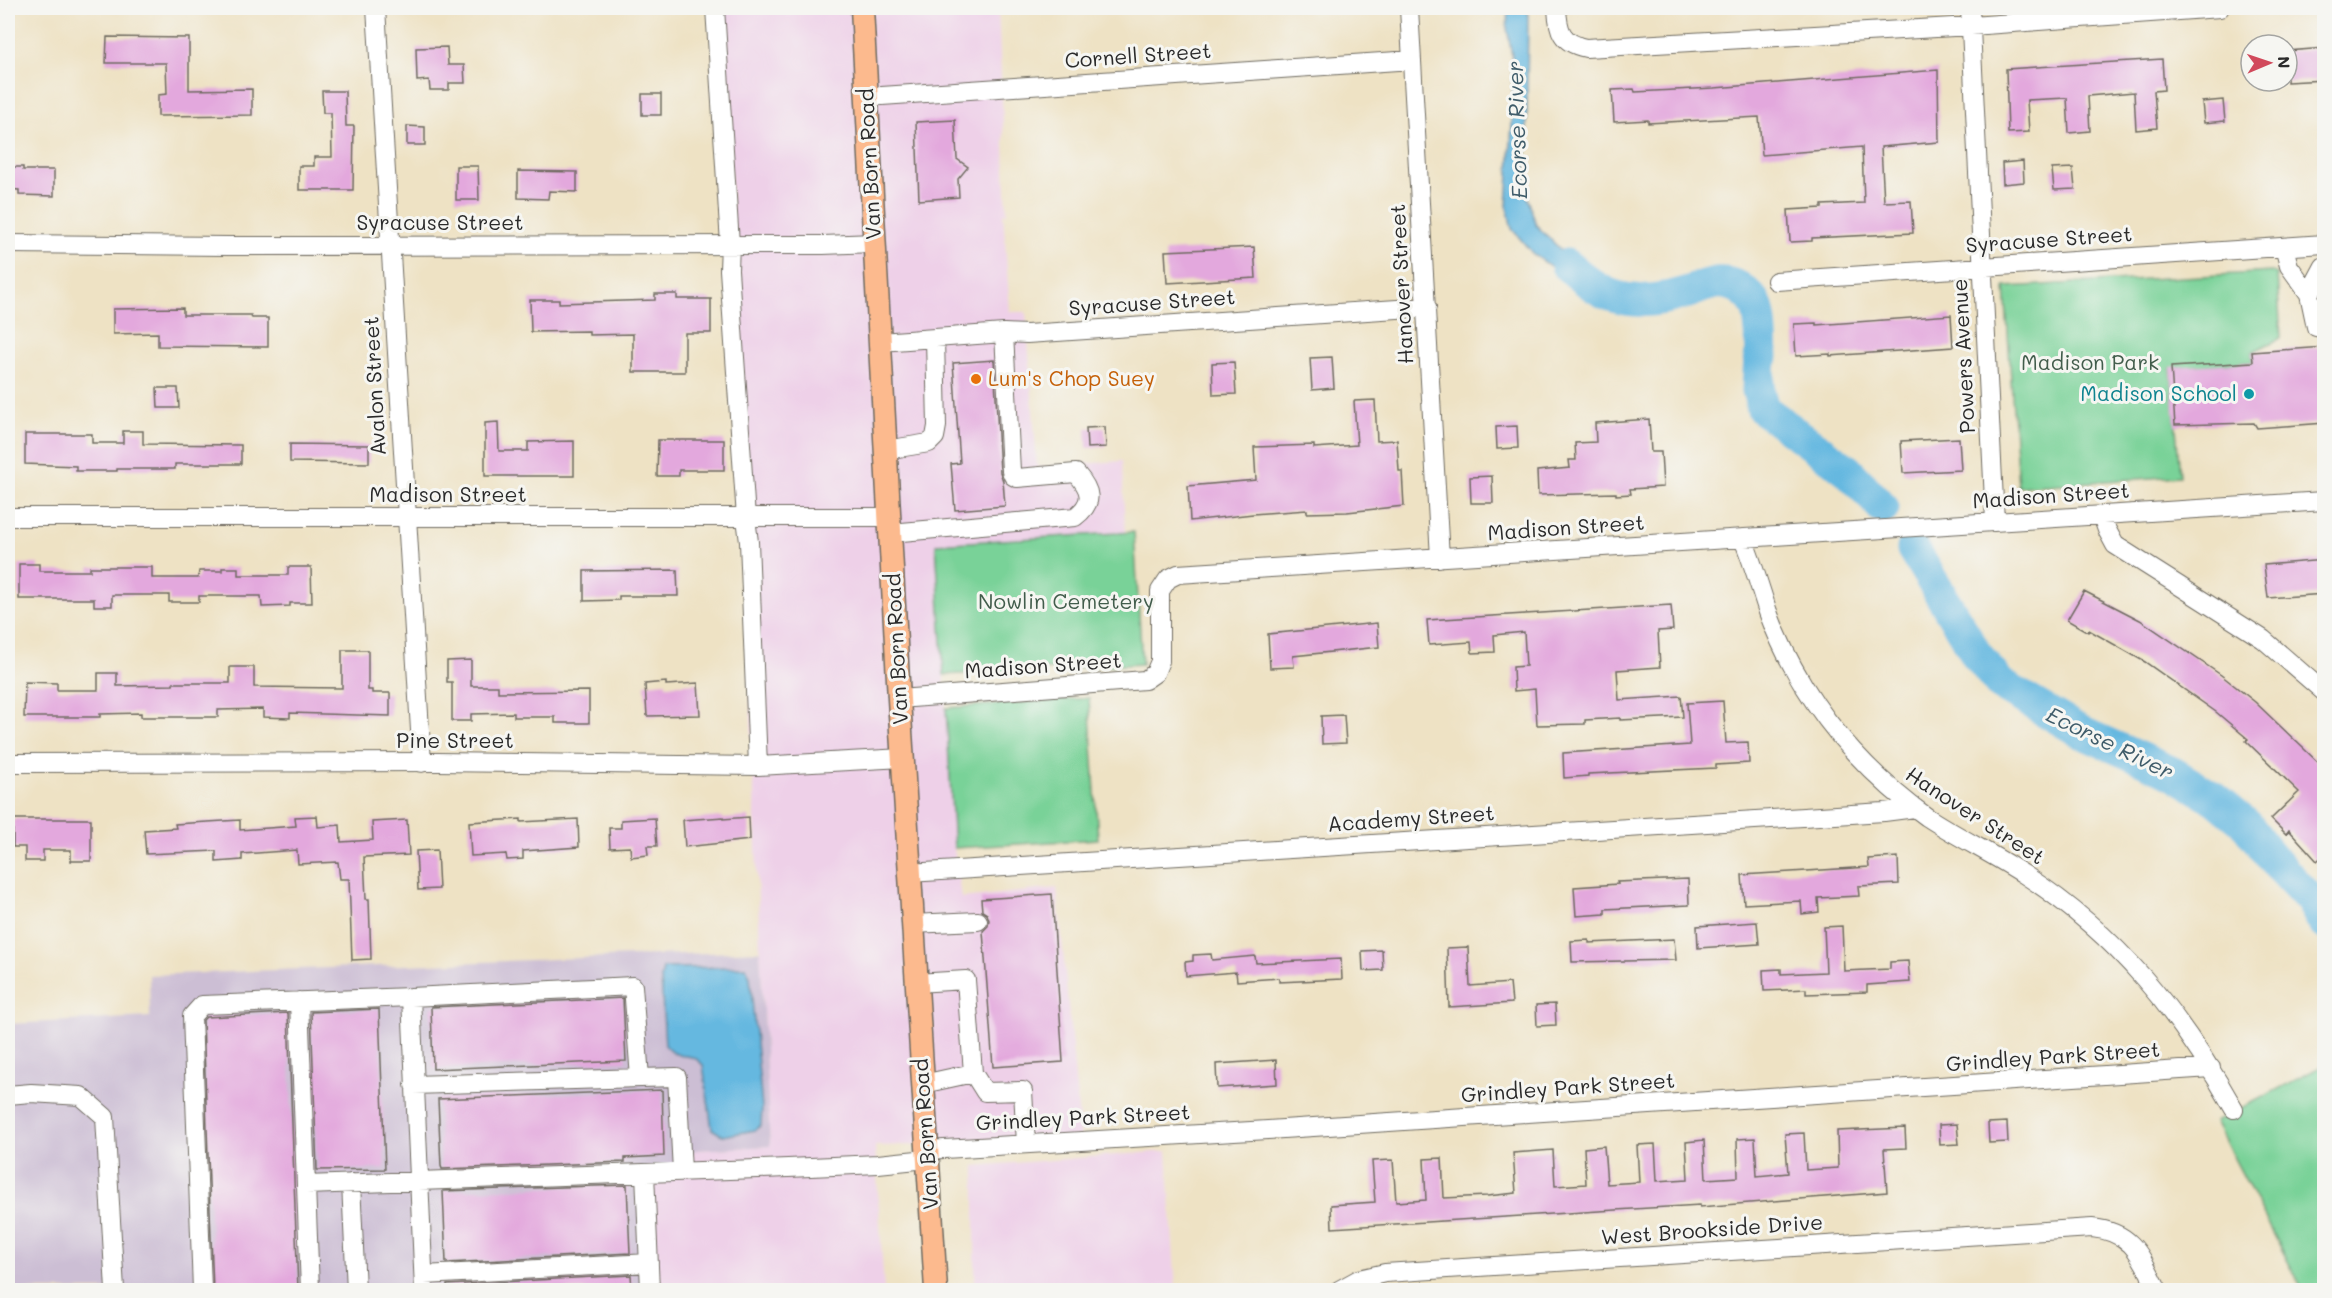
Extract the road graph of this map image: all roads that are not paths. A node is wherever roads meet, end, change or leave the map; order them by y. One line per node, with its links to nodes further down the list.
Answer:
1 (376, 8): 15 (street, Avalon Street)
2 (715, 8): 13 (street)
3 (862, 8): 10 (main road, Van Born Road)
4 (1409, 8): 9 (street, Hanover Street)
5 (1557, 8): 8 (street)
6 (1970, 8): 8 (street, Powers Avenue)
7 (2220, 8): 8 (street)
8 (1971, 26): 19 (street, Powers Avenue)
9 (1412, 60): 10 (street, Cornell Street); 22 (street, Hanover Street)
10 (867, 97): 11 (main road, Van Born Road)
11 (874, 243): 13 (street, Syracuse Street); 26 (main road, Van Born Road)
12 (8, 244): 15 (street, Syracuse Street)
13 (730, 244): 15 (street, Syracuse Street); 32 (street)
14 (2324, 244): 16 (street, Syracuse Street); 17 (street)
15 (390, 246): 31 (street, Avalon Street)
16 (2283, 247): 19 (street, Syracuse Street); 21 (street)
17 (2325, 251)
18 (2325, 266): 21 (street)
19 (1981, 267): 20 (street, Syracuse Street); 33 (street, Powers Avenue)
20 (1776, 281)
21 (2317, 293): 23 (street)
22 (1427, 307): 24 (street, Syracuse Street); 36 (street, Hanover Street)
23 (2325, 328)
24 (1004, 333): 25 (street, Syracuse Street); 34 (street, Madison Street)
25 (935, 338): 26 (street, Syracuse Street); 27 (street)
26 (880, 342): 27 (main road, Van Born Road)
27 (886, 450): 34 (main road, Van Born Road)
28 (2325, 501): 29 (street, Madison Street)
29 (2102, 516): 33 (street, Madison Street); 37 (street)
30 (8, 517): 31 (street, Madison Street)
31 (406, 518): 32 (street, Madison Street); 41 (street, Avalon Street)
32 (746, 518): 34 (street, Madison Street); 42 (street)
33 (1995, 522): 35 (street, Madison Street)
34 (890, 525): 38 (main road, Van Born Road)
35 (1743, 539): 36 (street, Madison Street); 43 (street, Hanover Street)
36 (1440, 558): 38 (street, Madison Street)
37 (2325, 692)
38 (899, 699): 39 (main road, Van Born Road)
39 (903, 758): 42 (street, Pine Street); 44 (main road, Van Born Road)
40 (8, 763): 41 (street, Pine Street)
41 (422, 763): 42 (street, Pine Street)
42 (758, 766)
43 (1915, 808): 44 (street, Academy Street); 50 (street, Hanover Street)
44 (909, 873): 46 (main road, Van Born Road)
45 (978, 921): 46 (street)
46 (912, 924): 47 (main road, Van Born Road)
47 (916, 983): 51 (street); 53 (main road, Van Born Road)
48 (411, 997): 49 (street); 52 (street); 54 (street)
49 (299, 1001): 63 (street); 67 (street)
50 (2211, 1068): 56 (street, Hanover Street); 57 (street, Grindley Park Street)
51 (973, 1073): 53 (street); 57 (street)
52 (640, 1078): 54 (street); 59 (street)
53 (923, 1084): 58 (main road, Van Born Road)
54 (414, 1085): 61 (street)
55 (8, 1095): 66 (street)
56 (2234, 1109)
57 (1026, 1144): 58 (street, Grindley Park Street)
58 (927, 1154): 59 (street, Grindley Park Street); 71 (main road, Van Born Road)
59 (682, 1171): 60 (street, Grindley Park Street)
60 (645, 1173): 61 (street, Grindley Park Street); 64 (street)
61 (418, 1180): 62 (street, Grindley Park Street); 65 (street)
62 (351, 1183): 63 (street, Grindley Park Street); 69 (street)
63 (306, 1185): 68 (street)
64 (649, 1263): 65 (street); 70 (street)
65 (424, 1283)
66 (115, 1290)
67 (202, 1290)
68 (310, 1290)
69 (356, 1290)
70 (650, 1290)
71 (936, 1290)
72 (1338, 1290): 73 (street, West Brookside Drive)
73 (2158, 1290)

